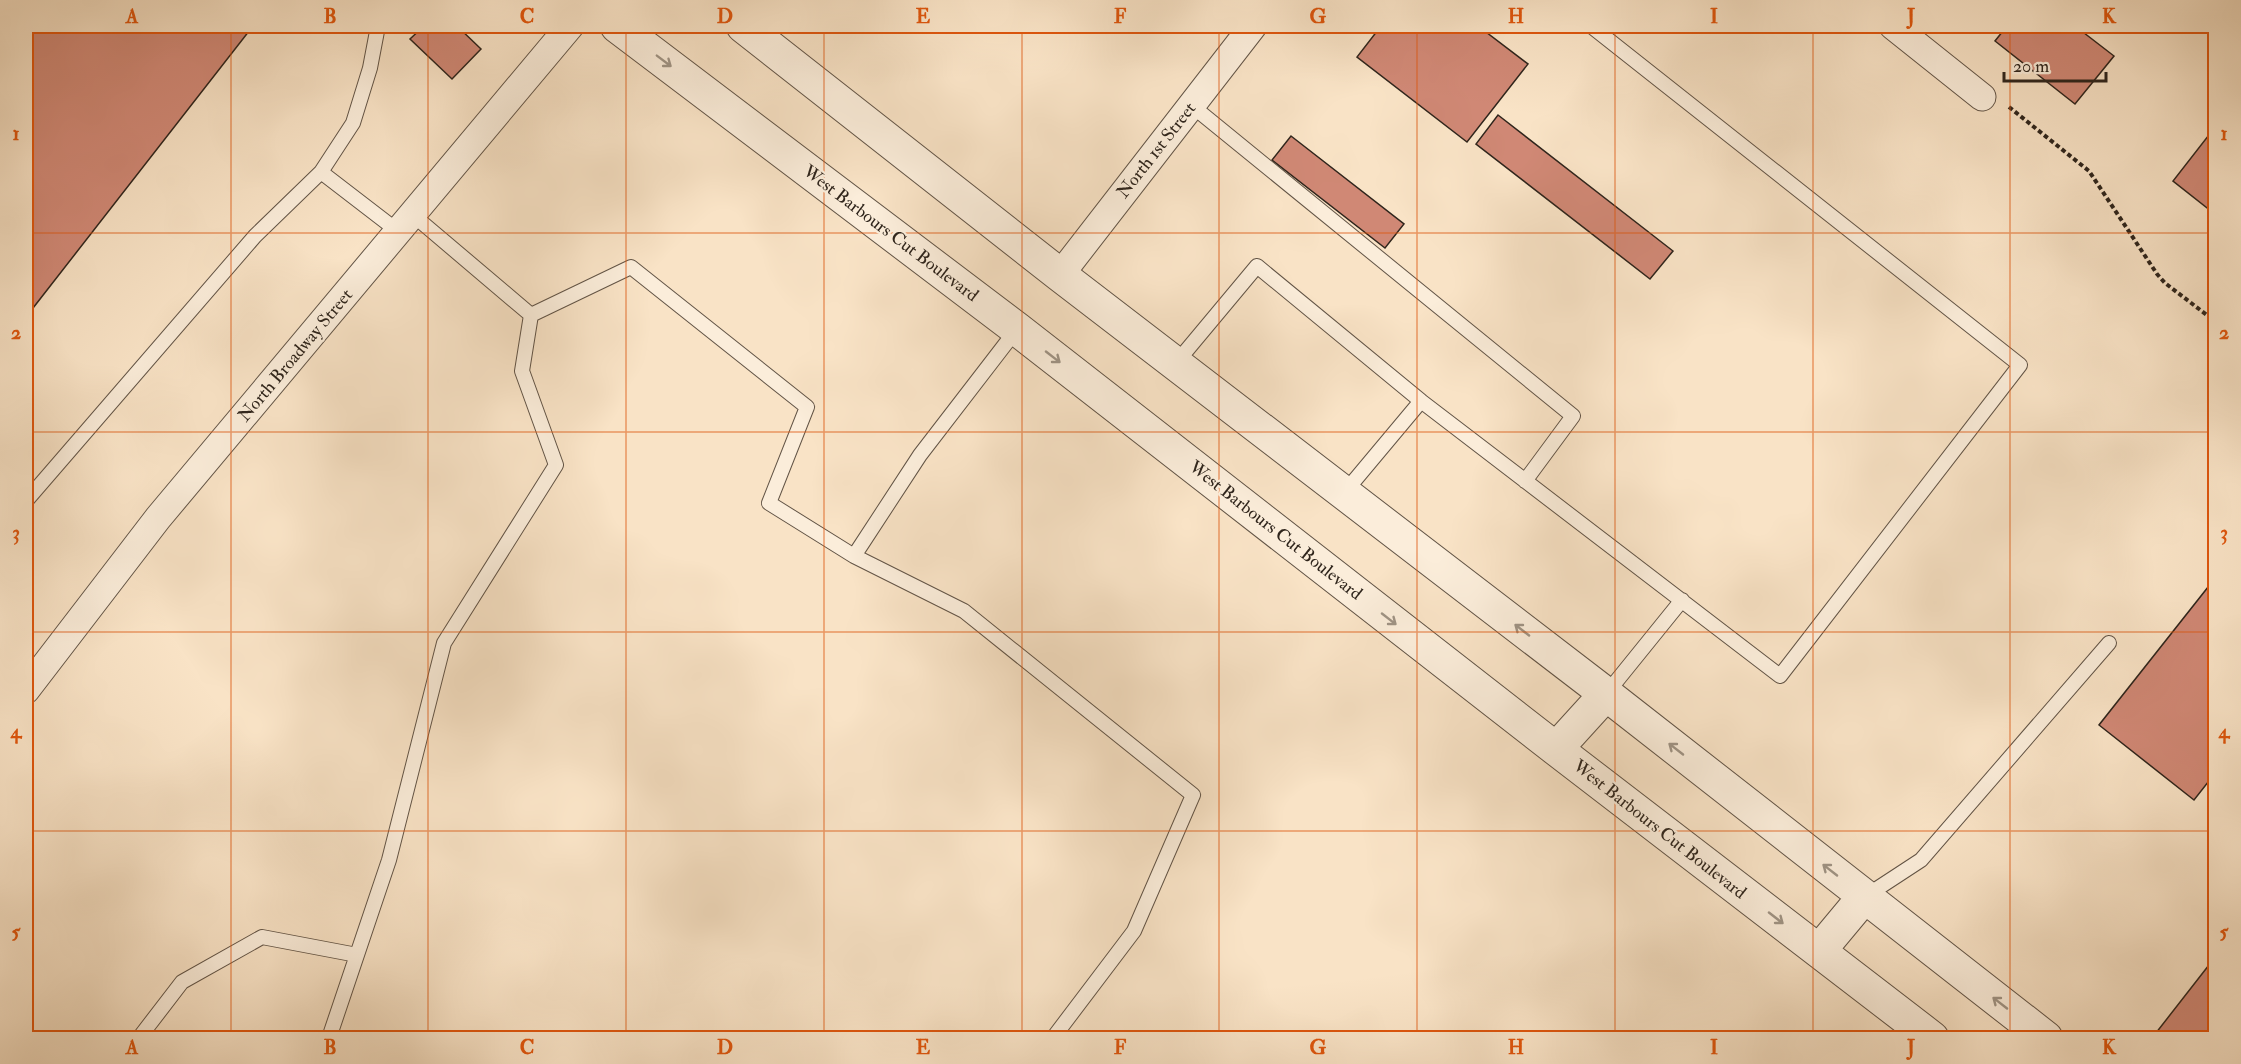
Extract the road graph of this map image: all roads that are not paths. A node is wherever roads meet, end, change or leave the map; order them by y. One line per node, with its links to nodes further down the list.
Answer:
1 (378, 26): 11 (lane)
2 (570, 26): 12 (street, North Broadway Street)
3 (617, 26): 15 (street, West Barbours Cut Boulevard, one-way to 15)
4 (743, 26): 13 (street)
5 (1253, 26): 10 (street, North 1st Street)
6 (1591, 26): 22 (lane)
7 (1893, 26): 8 (street)
8 (1921, 34): 9 (street)
9 (1982, 97)
10 (1191, 105): 13 (street, North 1st Street); 18 (lane)
11 (321, 172): 12 (lane); 20 (lane)
12 (406, 223): 14 (lane); 24 (street, North Broadway Street)
13 (1060, 275): 16 (street)
14 (531, 315): 21 (lane); 29 (lane)
15 (1017, 329): 21 (lane); 26 (street, West Barbours Cut Boulevard, one-way to 26)
16 (1176, 363): 17 (lane); 19 (street)
17 (1421, 401): 18 (lane); 19 (lane)
18 (1525, 481): 22 (lane)
19 (1344, 493): 25 (street, one-way to 19)
20 (26, 501)
21 (854, 556): 32 (lane)
22 (1682, 600): 25 (lane)
23 (2109, 643): 27 (lane)
24 (26, 690)
25 (1606, 694): 26 (street); 27 (street, one-way to 25)
26 (1556, 749): 28 (street, West Barbours Cut Boulevard, one-way to 28)
27 (1864, 897): 28 (street); 34 (street, one-way to 27)
28 (1820, 951): 33 (street, West Barbours Cut Boulevard)
29 (357, 955): 30 (lane); 31 (lane)
30 (139, 1038)
31 (329, 1038)
32 (1053, 1038)
33 (1932, 1038)
34 (2046, 1038)

